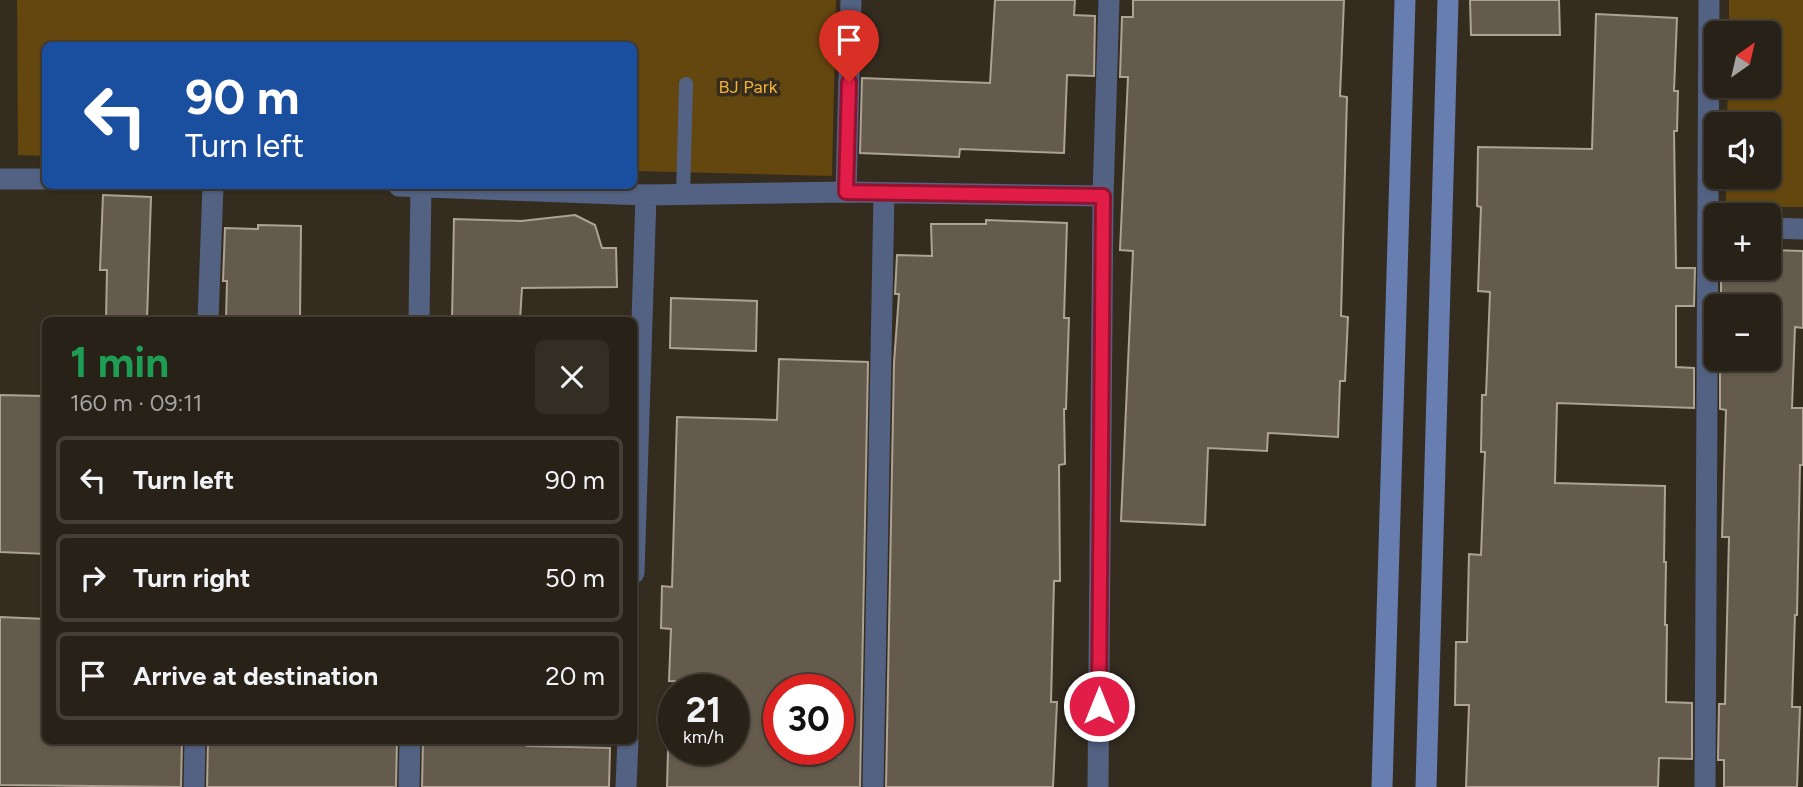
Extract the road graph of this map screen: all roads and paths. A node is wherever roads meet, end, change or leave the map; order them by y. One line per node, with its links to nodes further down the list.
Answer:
1 (851, 0): 12 (street)
2 (1109, 0): 16 (street)
3 (1405, 0): 32 (main road)
4 (1448, 0): 33 (main road)
5 (1709, 0): 17 (street)
6 (686, 84): 15 (lane)
7 (0, 179): 8 (street)
8 (42, 179)
9 (213, 189): 21 (street)
10 (421, 189): 22 (street)
11 (496, 189): 14 (street)
12 (846, 192): 13 (street); 15 (street)
13 (884, 193): 16 (street); 30 (street)
14 (646, 195): 15 (street); 23 (street)
15 (682, 195)
16 (1103, 196): 31 (street)
17 (1712, 203)
18 (1781, 228): 19 (street)
19 (1803, 229)
20 (1711, 280): 34 (street)
21 (208, 317)
22 (419, 317)
23 (637, 478)
24 (195, 744): 27 (street)
25 (410, 744): 28 (street)
26 (628, 744): 29 (street)
27 (194, 787)
28 (410, 787)
29 (626, 787)
30 (873, 787)
31 (1098, 787)
32 (1382, 787)
33 (1426, 787)
34 (1705, 787)

